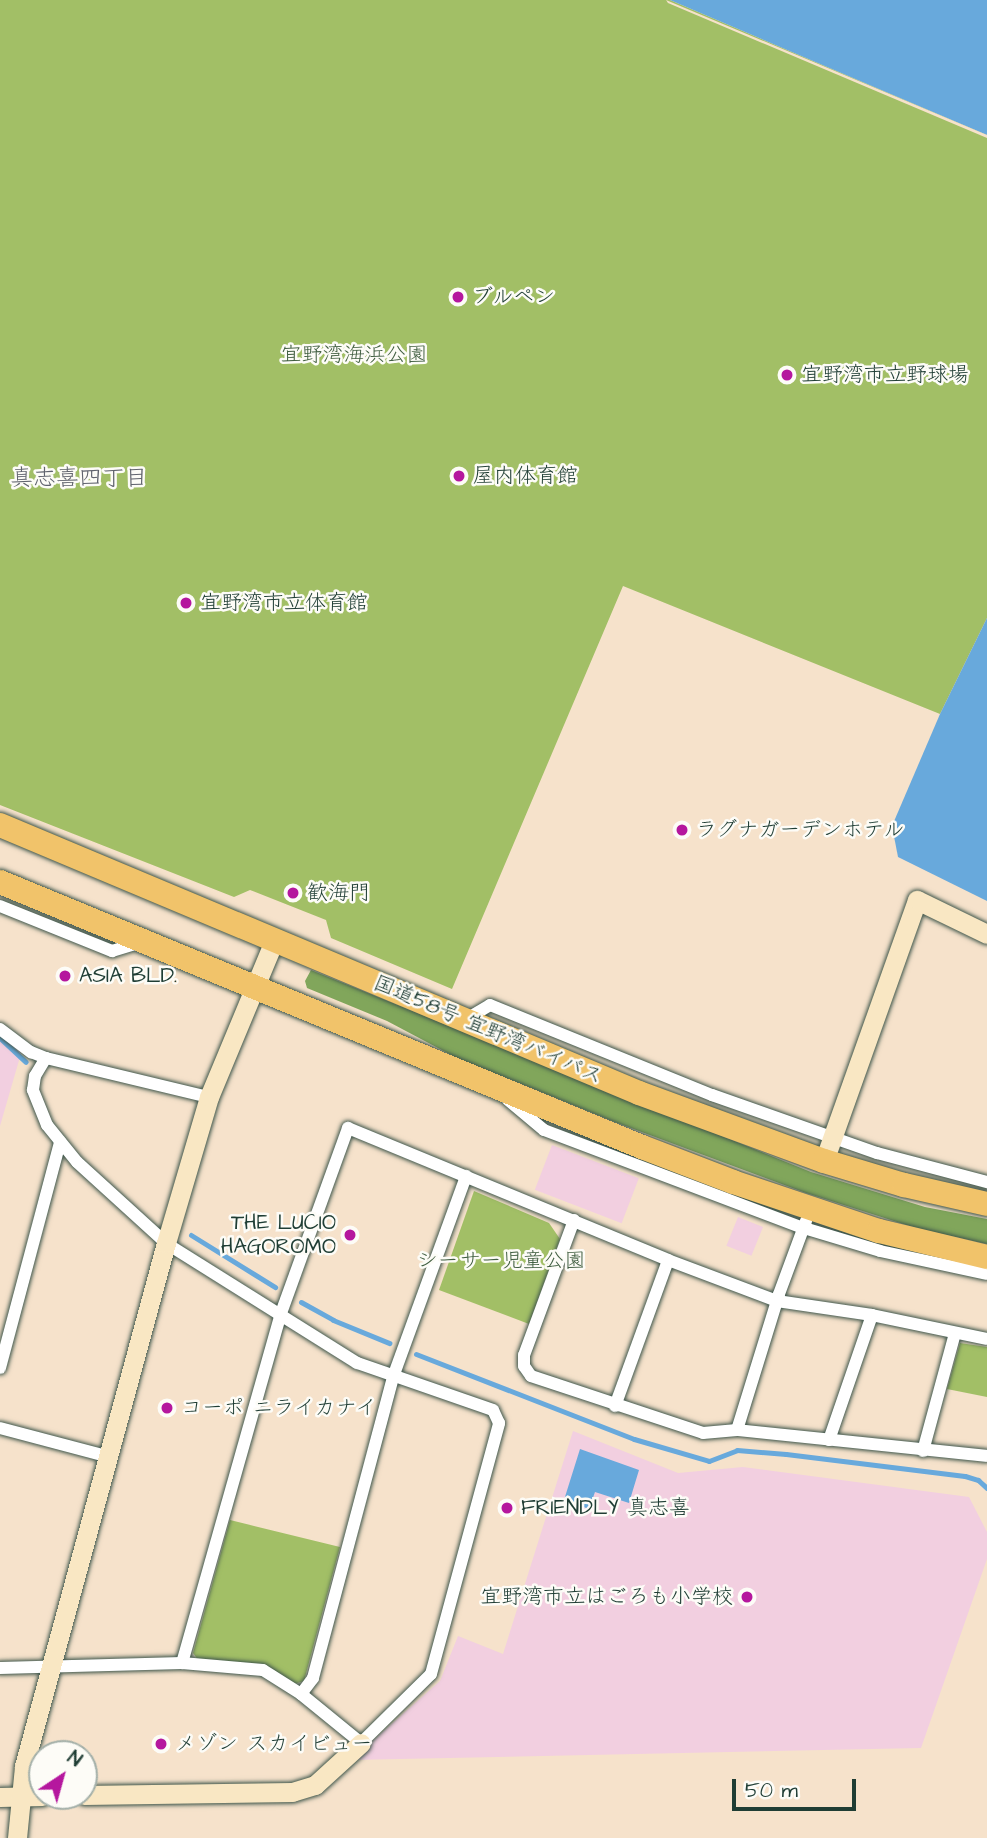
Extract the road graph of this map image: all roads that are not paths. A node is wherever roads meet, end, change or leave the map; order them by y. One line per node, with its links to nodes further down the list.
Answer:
1 (0, 825): 6 (highway, 国道58号 宜野湾バイパス)
2 (0, 882): 5 (highway)
3 (0, 906): 5 (street)
4 (987, 934): 12 (street)
5 (145, 940): 7 (highway)
6 (274, 941): 7 (street); 8 (highway, 国道58号 宜野湾バイパス)
7 (254, 986): 11 (street); 18 (highway)
8 (465, 1020): 12 (street); 14 (highway, 国道58号 宜野湾バイパス)
9 (0, 1029): 10 (street)
10 (46, 1058): 11 (street); 13 (street)
11 (209, 1097): 20 (street)
12 (832, 1137): 14 (street); 16 (street)
13 (60, 1142): 20 (street); 29 (street)
14 (824, 1161): 17 (highway, 国道58号 宜野湾バイパス)
15 (467, 1176): 19 (street); 26 (street); 30 (street)
16 (987, 1182)
17 (987, 1204)
18 (807, 1218): 21 (highway); 23 (street); 24 (street)
19 (574, 1220): 22 (street); 31 (street)
20 (166, 1243): 26 (street); 36 (street)
21 (987, 1257)
22 (668, 1260): 24 (street); 31 (street)
23 (987, 1274)
24 (777, 1301): 25 (street); 33 (street)
25 (872, 1315): 27 (street); 34 (street)
26 (280, 1316): 30 (street); 38 (street)
27 (955, 1333): 28 (street); 35 (street)
28 (987, 1339)
29 (0, 1368)
30 (393, 1377): 41 (street); 42 (street)
31 (615, 1406): 33 (street)
32 (0, 1428): 36 (street)
33 (737, 1430): 34 (street)
34 (829, 1440): 35 (street)
35 (923, 1451): 37 (street)
36 (106, 1455): 39 (street)
37 (987, 1456)
38 (182, 1663): 39 (street); 41 (street)
39 (50, 1666): 40 (street); 45 (street)
40 (0, 1668)
41 (301, 1694): 42 (street)
42 (362, 1743): 43 (street)
43 (98, 1795)
44 (28, 1796): 45 (street)
45 (9, 1797): 46 (street)
46 (17, 1838)

